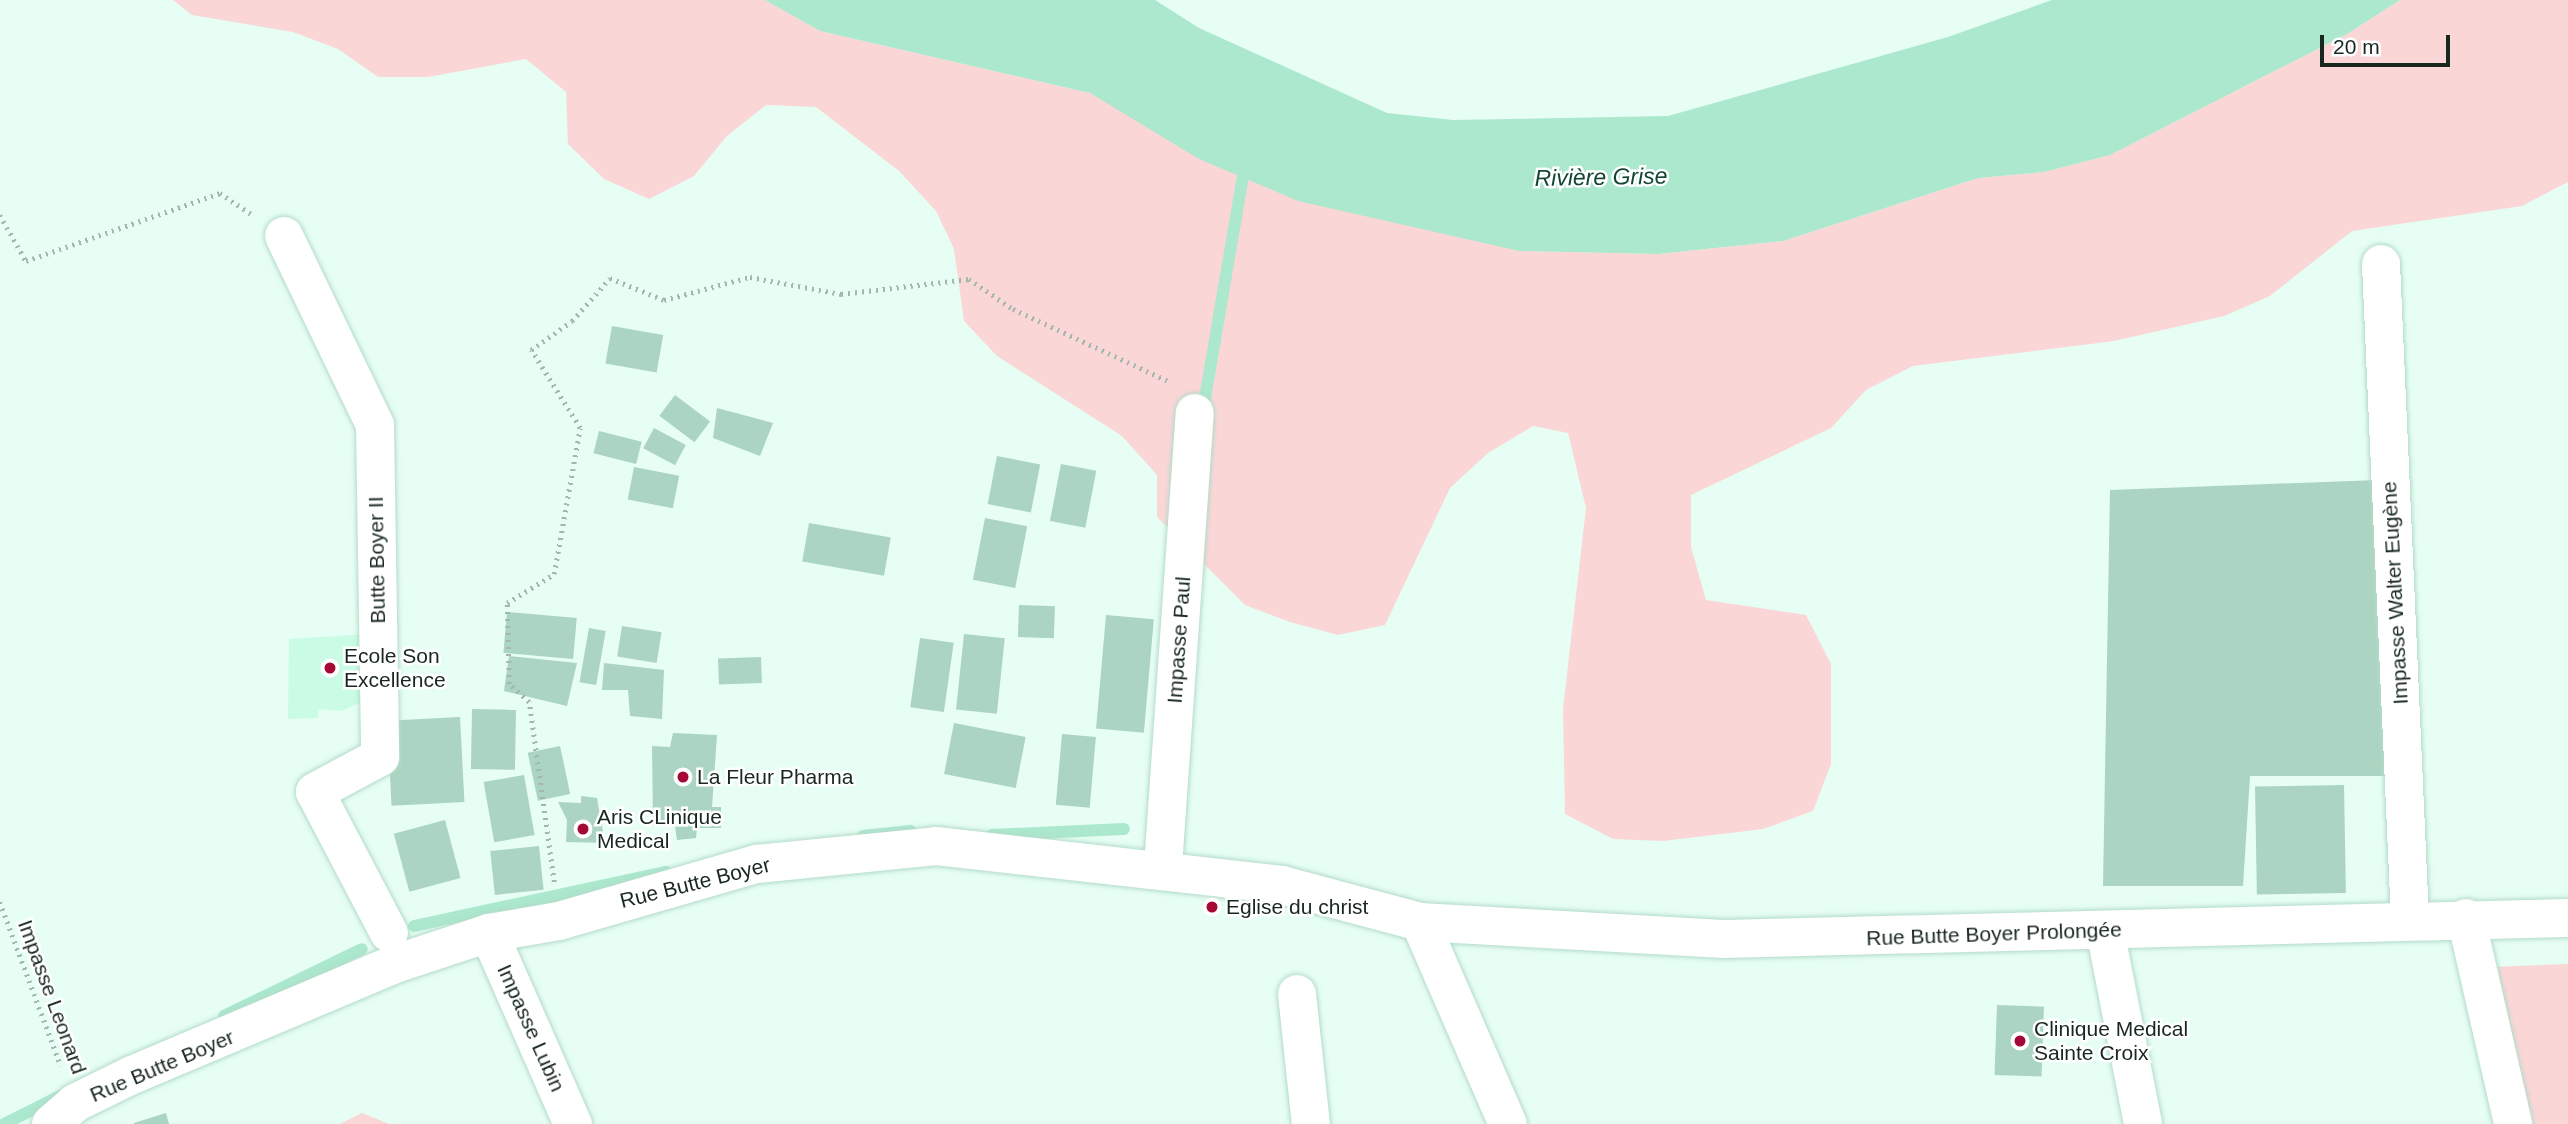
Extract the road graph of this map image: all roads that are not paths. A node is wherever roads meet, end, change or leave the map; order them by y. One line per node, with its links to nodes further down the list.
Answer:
1 (284, 236): 10 (street, Butte Boyer II)
2 (2381, 264): 7 (street, Impasse Walter Eugène)
3 (1195, 413): 4 (street, Impasse Paul)
4 (1163, 867): 8 (street, Rue Butte Boyer); 11 (street, Rue Butte Boyer)
5 (2466, 918): 6 (street, Rue Butte Boyer Prolongée); 7 (street, Rue Butte Boyer Prolongée); 18 (street)
6 (2568, 918)
7 (2410, 921): 9 (street, Rue Butte Boyer Prolongée)
8 (1420, 922): 9 (street, Rue Butte Boyer Prolongée); 16 (street)
9 (2105, 930): 17 (street)
10 (389, 933)
11 (489, 933): 13 (street, Rue Butte Boyer); 14 (street, Impasse Lubin)
12 (1297, 994): 15 (street)
13 (63, 1113)
14 (573, 1124)
15 (1311, 1124)
16 (1508, 1124)
17 (2143, 1124)
18 (2513, 1124)

